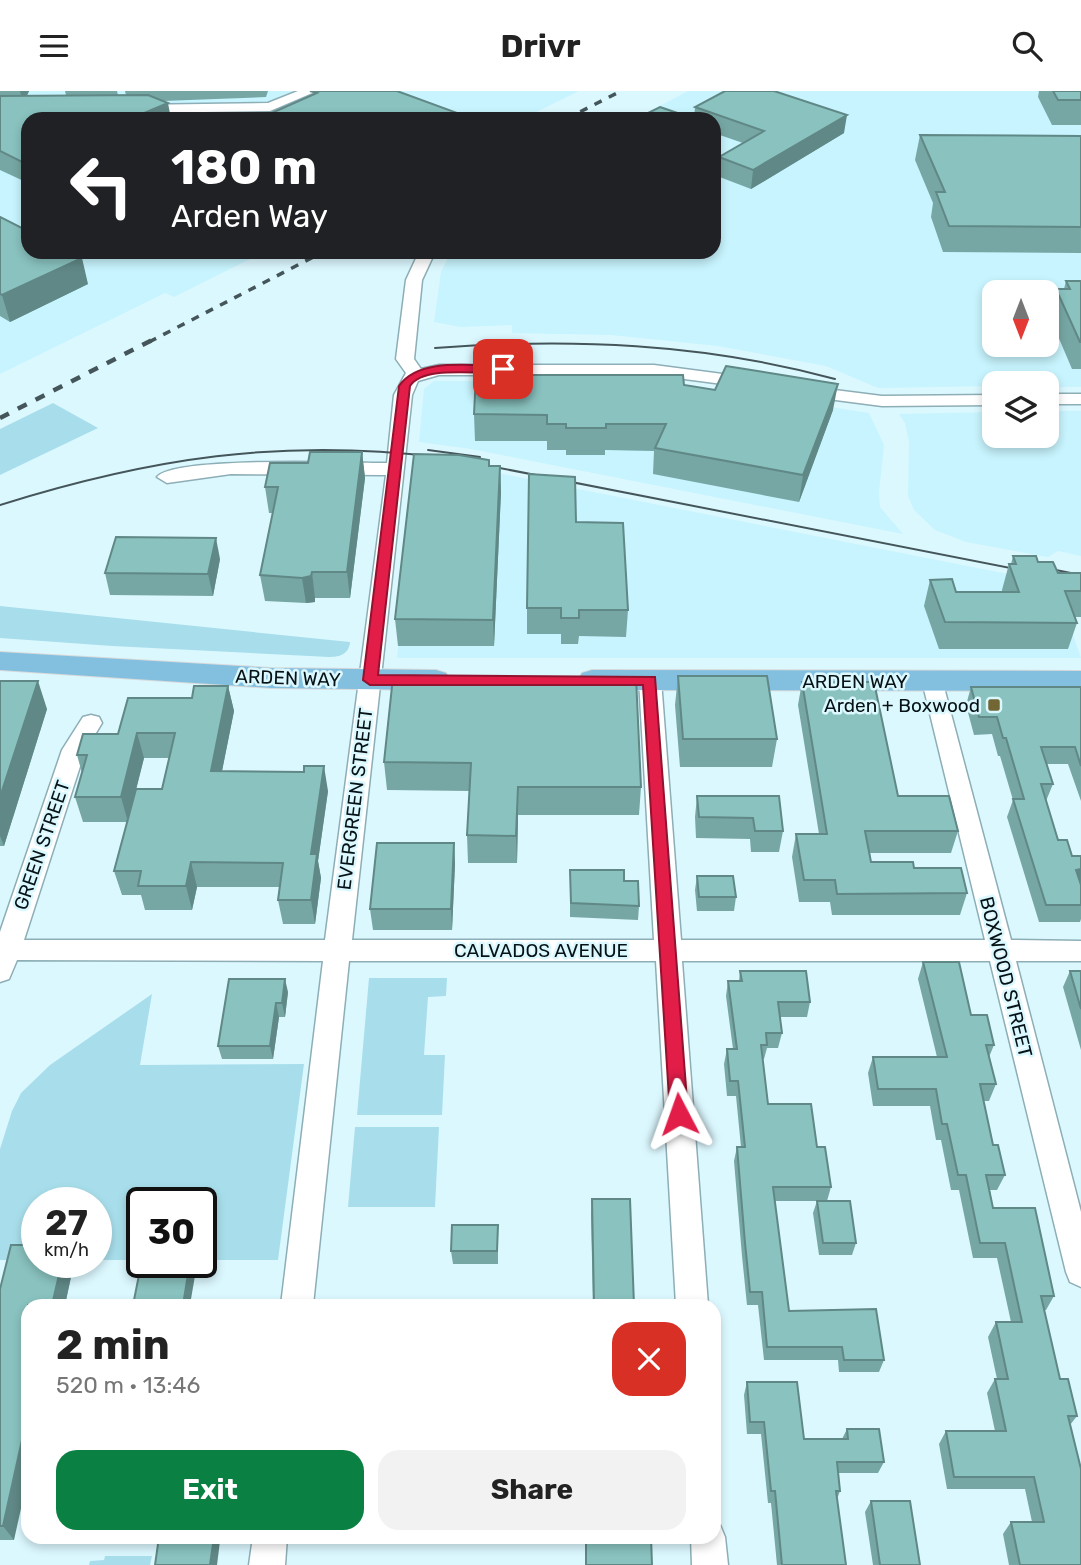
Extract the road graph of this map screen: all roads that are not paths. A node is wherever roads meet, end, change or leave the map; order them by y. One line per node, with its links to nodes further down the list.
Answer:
1 (310, 91): 2 (street)
2 (121, 109)
3 (423, 259): 4 (street)
4 (416, 374): 7 (street); 8 (street, EVERGREEN STREET)
5 (1059, 399): 6 (street)
6 (1081, 399)
7 (982, 400)
8 (397, 469): 9 (street); 11 (street, EVERGREEN STREET)
9 (167, 477)
10 (0, 661): 11 (main road, ARDEN WAY)
11 (370, 680): 12 (main road, ARDEN WAY); 18 (street, EVERGREEN STREET)
12 (460, 680)
13 (561, 680): 14 (main road, ARDEN WAY)
14 (650, 681): 15 (main road, ARDEN WAY); 19 (street)
15 (933, 681): 16 (main road, ARDEN WAY); 20 (street, BOXWOOD STREET)
16 (1081, 681)
17 (91, 723): 22 (street, GREEN STREET)
18 (338, 950): 19 (street, CALVADOS AVENUE); 22 (street, CALVADOS AVENUE); 24 (street, EVERGREEN STREET)
19 (668, 950): 20 (street, CALVADOS AVENUE); 25 (street)
20 (999, 951): 21 (street, CALVADOS AVENUE); 23 (street, BOXWOOD STREET)
21 (1081, 951)
22 (2, 957)
23 (1081, 1272)
24 (298, 1299)
25 (692, 1299)
26 (269, 1544): 28 (street)
27 (708, 1544): 29 (street)
28 (267, 1565)
29 (710, 1565)

